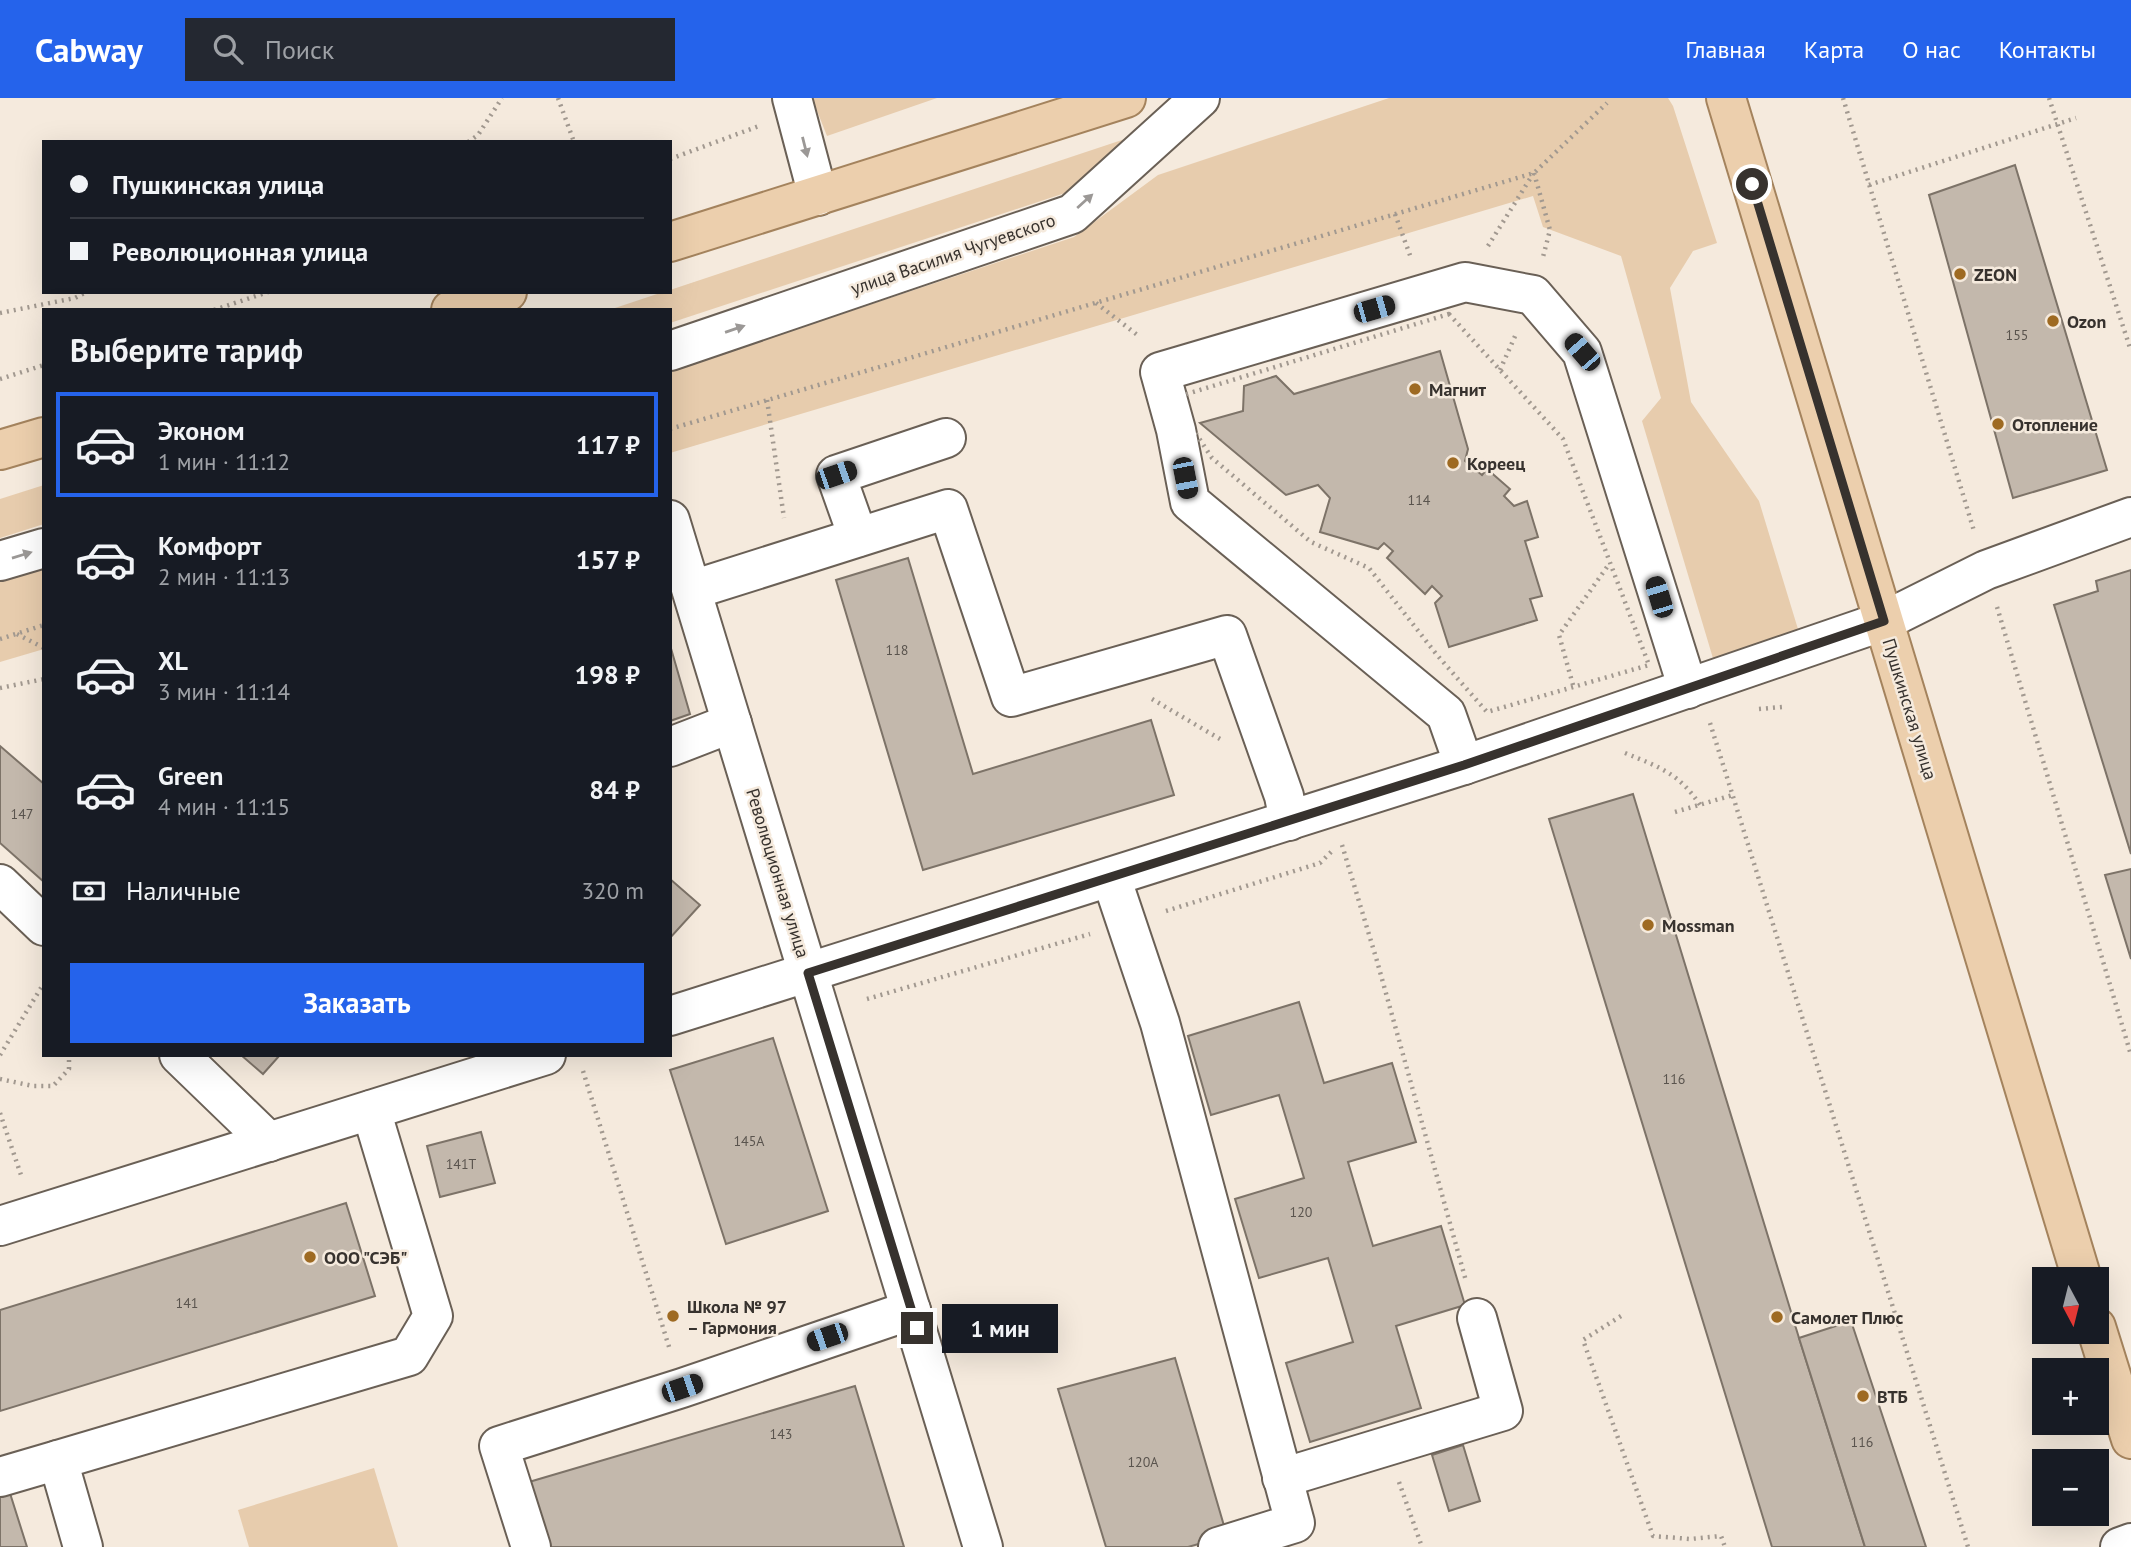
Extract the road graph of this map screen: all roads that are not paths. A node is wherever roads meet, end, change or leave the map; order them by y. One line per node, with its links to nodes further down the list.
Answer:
1 (792, 98): 6 (street, one-way to 6)
2 (1126, 98): 5 (main road)
3 (1200, 98): 10 (street, улица Василия Чугуевского, one-way to 3)
4 (1726, 98): 20 (main road, Пушкинская улица)
5 (1055, 108): 6 (main road)
6 (818, 196): 7 (main road)
7 (672, 241)
8 (502, 294): 9 (main road)
9 (457, 308)
10 (672, 350)
11 (42, 438): 13 (main road)
12 (946, 438): 16 (street)
13 (0, 450)
14 (2131, 517): 20 (street)
15 (672, 526): 19 (street, Революционная улица)
16 (858, 537): 19 (street); 25 (street)
17 (42, 549): 18 (street, one-way to 17)
18 (0, 561)
19 (692, 590): 22 (street, Революционная улица)
20 (1884, 621): 21 (street); 36 (main road, Пушкинская улица)
21 (1693, 687): 24 (street); 24 (street)
22 (732, 723): 23 (street); 29 (street, Революционная улица)
23 (672, 746)
24 (1457, 768): 25 (street)
25 (1289, 821): 26 (street)
26 (1111, 877): 29 (street); 43 (street)
27 (0, 884): 28 (street)
28 (42, 924)
29 (808, 973): 30 (street); 37 (street, Революционная улица)
30 (672, 1015)
31 (181, 1057): 34 (street)
32 (540, 1057): 33 (street)
33 (371, 1110): 34 (street); 41 (street)
34 (269, 1142): 35 (street)
35 (17, 1221)
36 (2078, 1267)
37 (911, 1310): 46 (street); 47 (street, Революционная улица)
38 (1477, 1318): 43 (street)
39 (2101, 1344): 40 (main road)
40 (2131, 1438)
41 (58, 1460): 42 (street); 45 (street)
42 (0, 1477)
43 (1282, 1478): 48 (street)
44 (2131, 1543): 49 (street)
45 (83, 1547)
46 (531, 1547)
47 (984, 1547)
48 (1218, 1547)
49 (2120, 1547)

